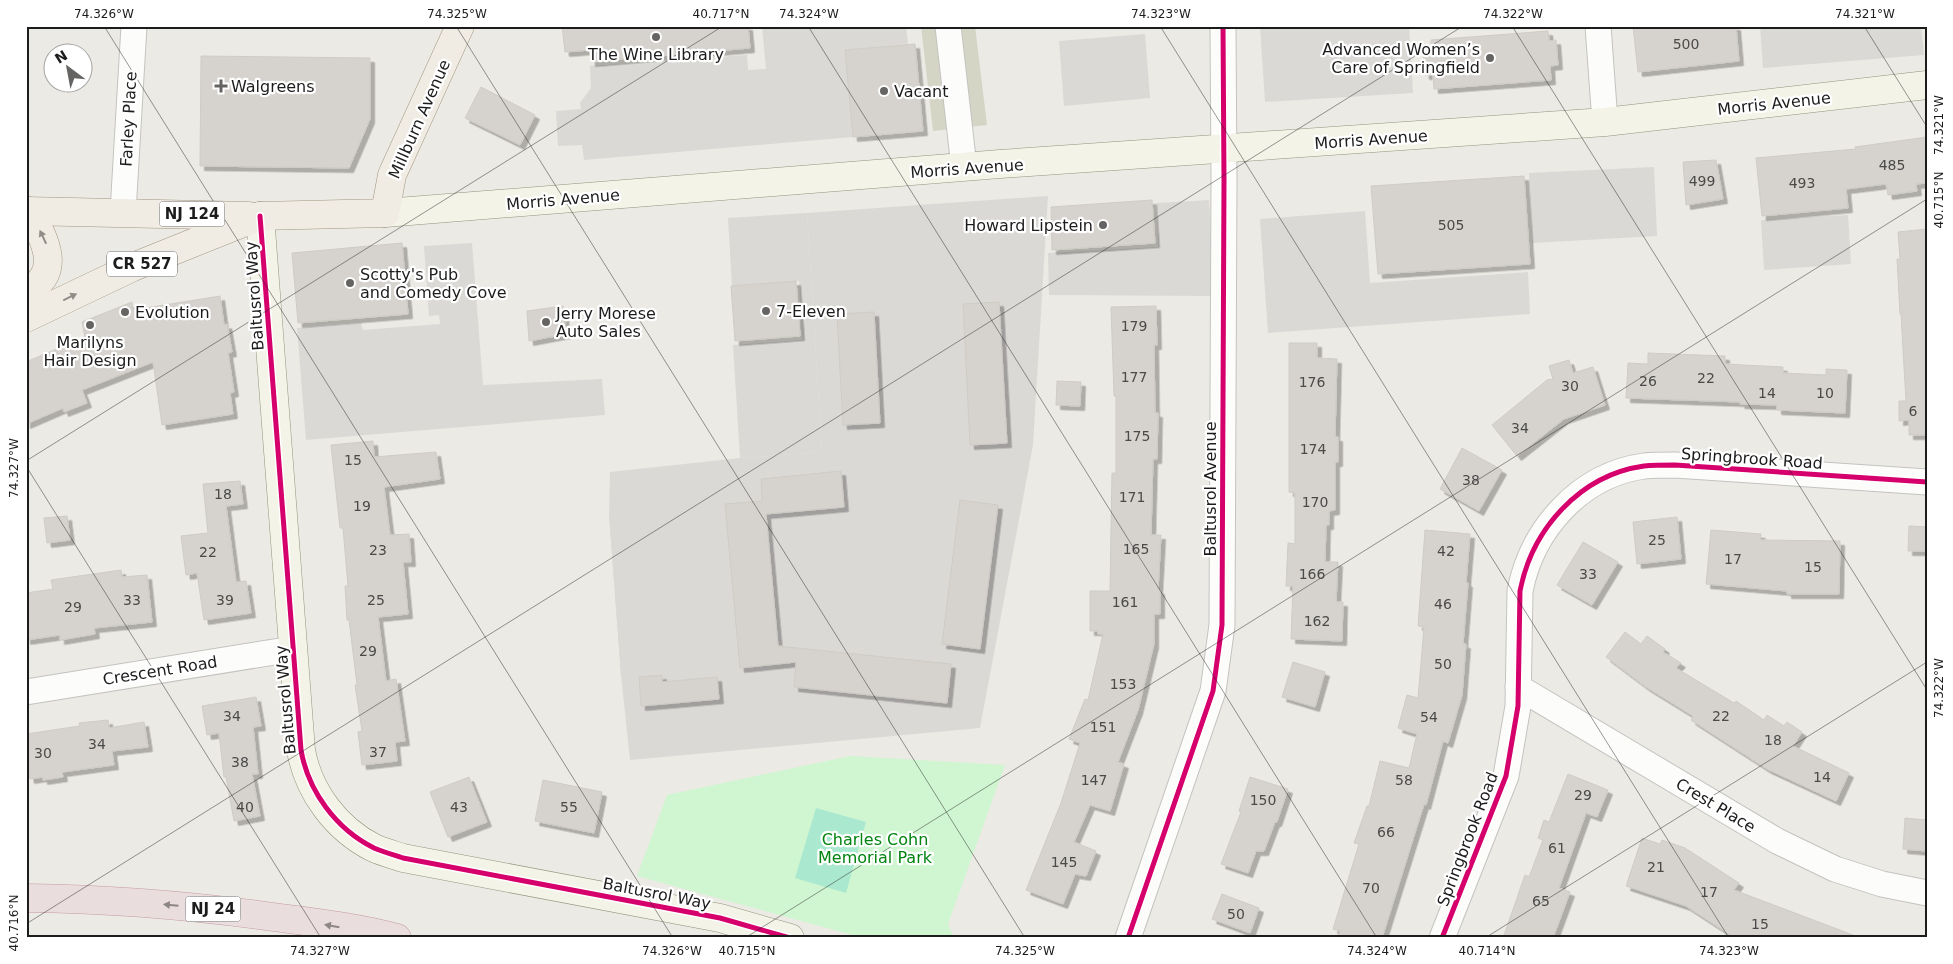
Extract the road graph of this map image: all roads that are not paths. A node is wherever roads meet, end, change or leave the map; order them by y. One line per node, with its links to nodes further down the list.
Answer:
1 (134, 26): 11 (street, Farley Place)
2 (460, 26): 12 (main road, Millburn Avenue)
3 (948, 26): 9 (street)
4 (1223, 26): 8 (street, Baltusrol Avenue)
5 (1598, 26): 7 (street)
6 (1927, 85): 7 (main road, Morris Avenue / NJ 124)
7 (1605, 122): 8 (main road, Morris Avenue / NJ 124)
8 (1224, 150): 9 (main road, Morris Avenue / NJ 124); 24 (street, Baltusrol Avenue)
9 (964, 167): 12 (main road, Morris Avenue / NJ 124)
10 (28, 211): 11 (main road, NJ 124); 14 (main road, one-way to 10)
11 (123, 212): 13 (main road, NJ 124)
12 (385, 213): 13 (main road, Morris Avenue / NJ 124)
13 (260, 216): 15 (main road, Morris Avenue / CR 527, one-way to 13); 17 (main road, Baltusrol Way)
14 (26, 292)
15 (26, 318)
16 (1927, 482): 18 (street, Springbrook Road)
17 (293, 649): 19 (street, Crescent Road); 23 (main road, Baltusrol Way)
18 (1518, 687): 20 (street, Crest Place); 25 (street, Springbrook Road)
19 (26, 692)
20 (1927, 892)
21 (26, 898): 22 (highway, NJ 24, one-way to 21)
22 (398, 938)
23 (790, 938)
24 (1128, 938)
25 (1442, 938)

